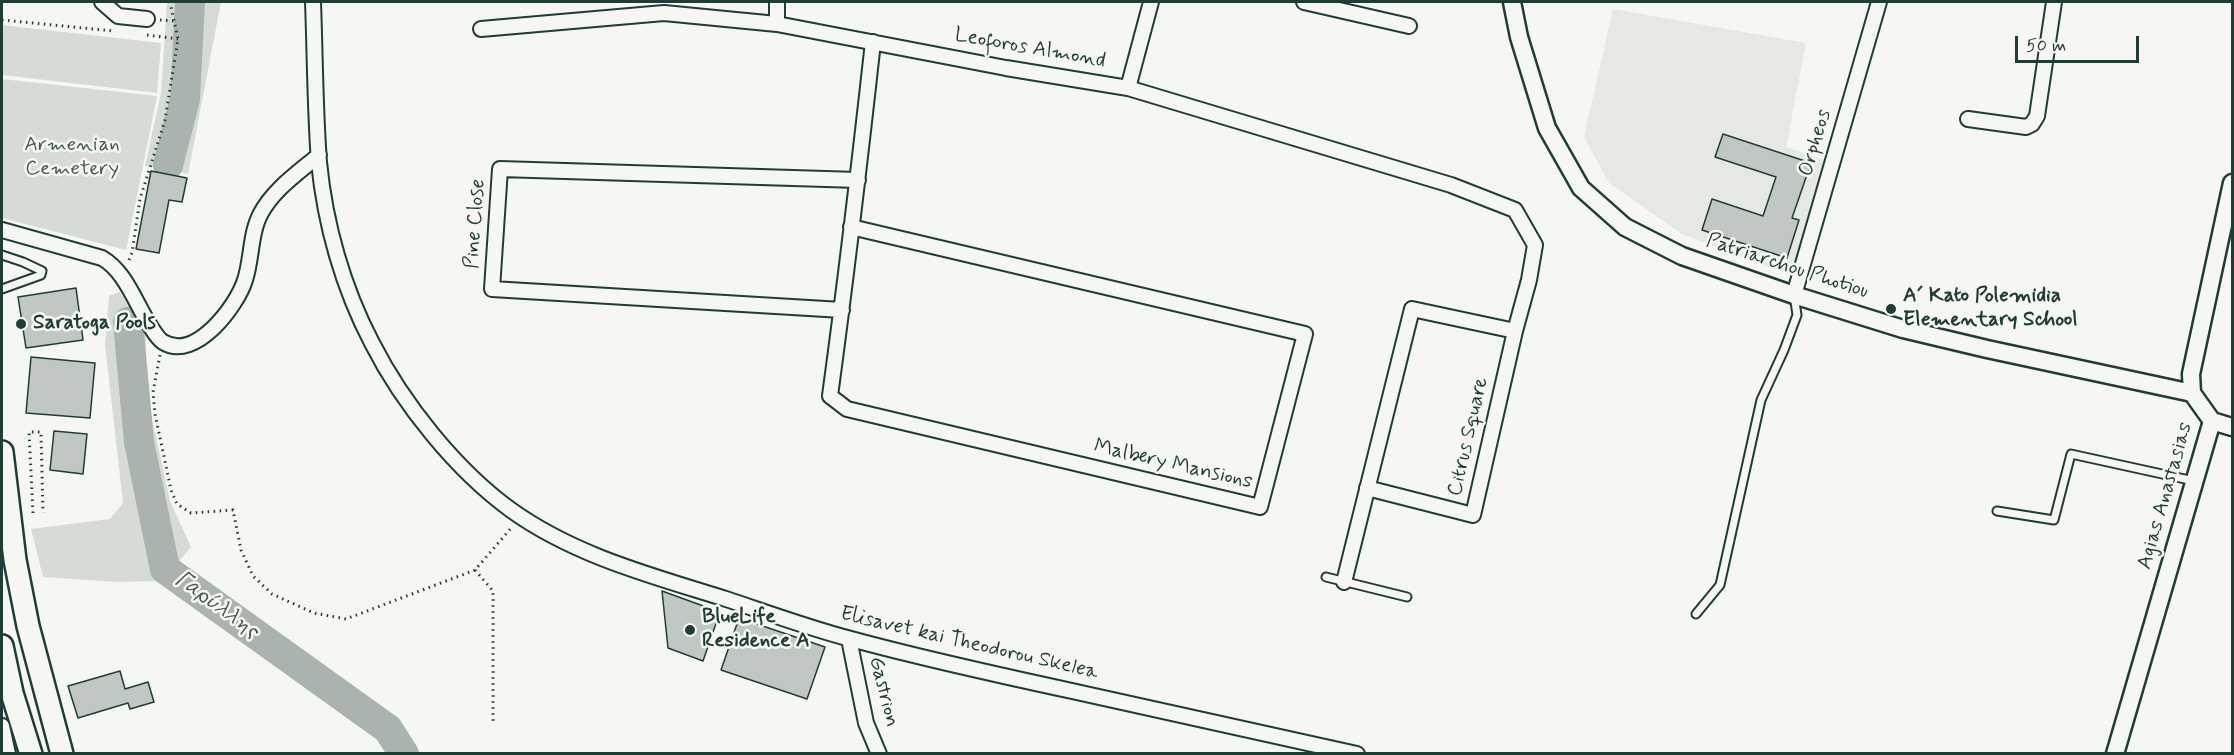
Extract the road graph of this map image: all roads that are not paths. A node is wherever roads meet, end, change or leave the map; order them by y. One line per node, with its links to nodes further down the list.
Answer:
1 (102, 2): 10 (street)
2 (313, 2): 17 (street, Elisavet kai Theodorou Skelea)
3 (777, 2): 11 (street)
4 (1151, 2): 15 (street)
5 (1305, 2): 9 (street)
6 (1512, 2): 25 (street, Patriarchou Photiou)
7 (1879, 2): 25 (street, Orpheos)
8 (2054, 2): 16 (street)
9 (1337, 5): 12 (street)
10 (147, 19)
11 (777, 24): 13 (street, Leoforos Almond); 14 (street, Leoforos Almond)
12 (1409, 26)
13 (482, 30)
14 (873, 42): 15 (street, Leoforos Almond); 18 (street, Malbery Mansions)
15 (1128, 88): 22 (street, Leoforos Almond)
16 (1968, 119)
17 (319, 155): 21 (street); 39 (street, Elisavet kai Theodorou Skelea)
18 (858, 180): 20 (street, Malbery Mansions); 26 (street, Pine Close)
19 (2232, 183): 28 (street, Agias Anastasias)
20 (851, 227): 26 (street, Malbery Mansions); 26 (street, Malbery Mansions)
21 (2, 230)
22 (1535, 245): 27 (street, Citrus Square)
23 (2, 255): 24 (lane)
24 (2, 289)
25 (1794, 295): 28 (street, Patriarchou Photiou); 38 (lane)
26 (842, 310)
27 (1515, 331): 33 (street); 33 (street, Citrus Square)
28 (2192, 393): 29 (street, Agias Anastasias)
29 (2212, 421): 30 (street); 32 (street, Agias Anastasias)
30 (2232, 427)
31 (2, 452): 44 (main road)
32 (2194, 481): 34 (lane); 47 (street, Agias Anastasias)
33 (1367, 488): 36 (street)
34 (1997, 512)
35 (1326, 577): 36 (lane)
36 (1344, 582): 37 (lane)
37 (1407, 597)
38 (1696, 614)
39 (849, 639): 45 (street, Gastrion); 46 (street, Elisavet kai Theodorou Skelea)
40 (2, 646): 43 (main road)
41 (2, 726): 42 (street)
42 (8, 753)
43 (31, 753)
44 (62, 753)
45 (879, 753)
46 (1357, 753)
47 (2115, 753)

